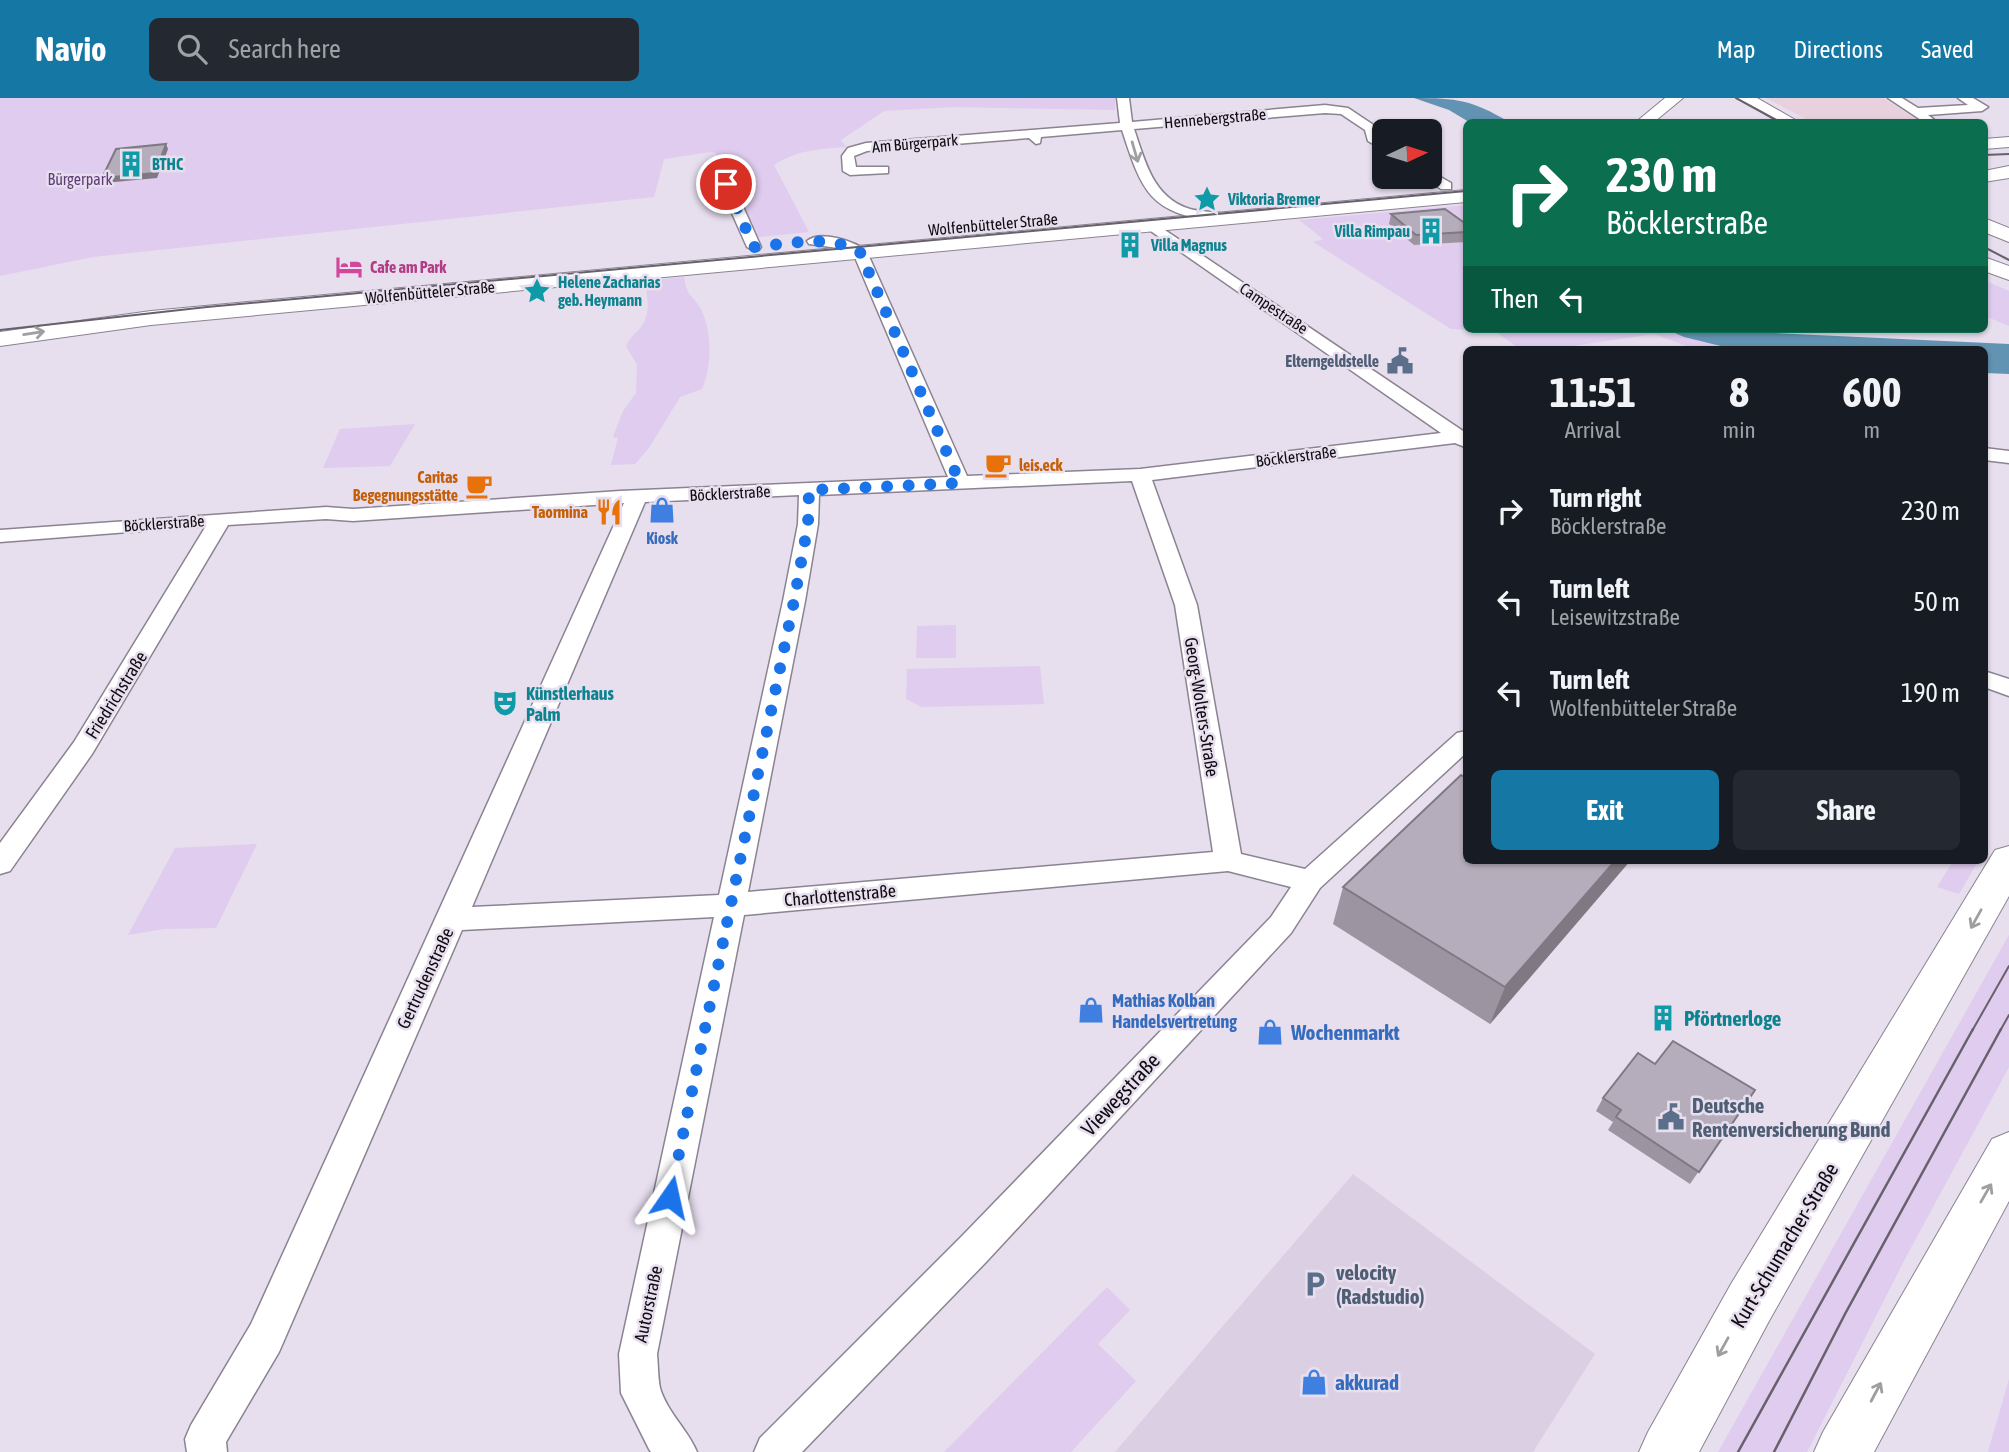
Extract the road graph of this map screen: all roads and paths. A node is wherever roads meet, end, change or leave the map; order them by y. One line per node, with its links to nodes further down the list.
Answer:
1 (1123, 98): 12 (street)
2 (1285, 98): 7 (street)
3 (1675, 98): 9 (main road)
4 (1745, 98): 10 (main road)
5 (1894, 98): 8 (street)
6 (1964, 98): 8 (street)
7 (1302, 111): 12 (street, Hennebergstraße); 13 (street, Hennebergstraße)
8 (1917, 112): 11 (street)
9 (1648, 119)
10 (1785, 119)
11 (1928, 119)
12 (1128, 126): 16 (street, Am Bürgerpark); 24 (street, one-way to 24)
13 (1372, 138)
14 (2009, 142): 15 (main road)
15 (1988, 144)
16 (883, 170)
17 (2009, 172): 18 (main road)
18 (1988, 176)
19 (1442, 183): 22 (street)
20 (726, 184): 30 (street)
21 (1463, 184): 22 (main road, Wolfenbütteler Straße)
22 (1446, 186): 24 (main road, Wolfenbütteler Straße)
23 (1463, 196): 25 (main road, Wolfenbütteler Straße)
24 (1173, 208): 25 (street, Wolfenbütteler Straße); 29 (main road, Wolfenbütteler Straße)
25 (1218, 217): 26 (main road, Wolfenbütteler Straße)
26 (1150, 224): 31 (main road, Wolfenbütteler Straße); 36 (street, Campestraße)
27 (1988, 226): 28 (main road)
28 (2009, 236)
29 (814, 241): 30 (main road, Wolfenbütteler Straße); 31 (street, Wolfenbütteler Straße)
30 (754, 247): 34 (main road, Wolfenbütteler Straße)
31 (860, 252): 35 (main road, Wolfenbütteler Straße, one-way to 31); 41 (street)
32 (1988, 265): 33 (main road)
33 (2009, 274)
34 (22, 314)
35 (0, 339)
36 (1463, 437)
37 (1463, 438): 40 (street, Böcklerstraße)
38 (1988, 454): 39 (street)
39 (2009, 457)
40 (1140, 475): 41 (street, Böcklerstraße); 50 (street, Georg-Wolters-Straße)
41 (960, 483): 42 (street, Böcklerstraße)
42 (809, 490): 43 (street, Böcklerstraße); 53 (street, Autorstraße)
43 (637, 498): 44 (street, Böcklerstraße); 54 (street, Gertrudenstraße)
44 (221, 519): 45 (street, Böcklerstraße); 51 (street, Friedrichstraße)
45 (0, 536)
46 (1988, 680): 47 (street)
47 (2009, 688)
48 (1463, 742): 52 (street, Viewegstraße)
49 (2009, 860): 59 (main road, Kurt-Schumacher-Straße, one-way to 59)
50 (1228, 861): 52 (street); 53 (street, Charlottenstraße)
51 (0, 864)
52 (1310, 881): 58 (street, Viewegstraße)
53 (730, 905): 54 (street, Charlottenstraße); 57 (street, Autorstraße)
54 (452, 919): 56 (street, Gertrudenstraße)
55 (2009, 1154): 60 (main road, one-way to 55)
56 (207, 1452)
57 (677, 1452)
58 (774, 1452)
59 (1668, 1452)
60 (1843, 1452)

